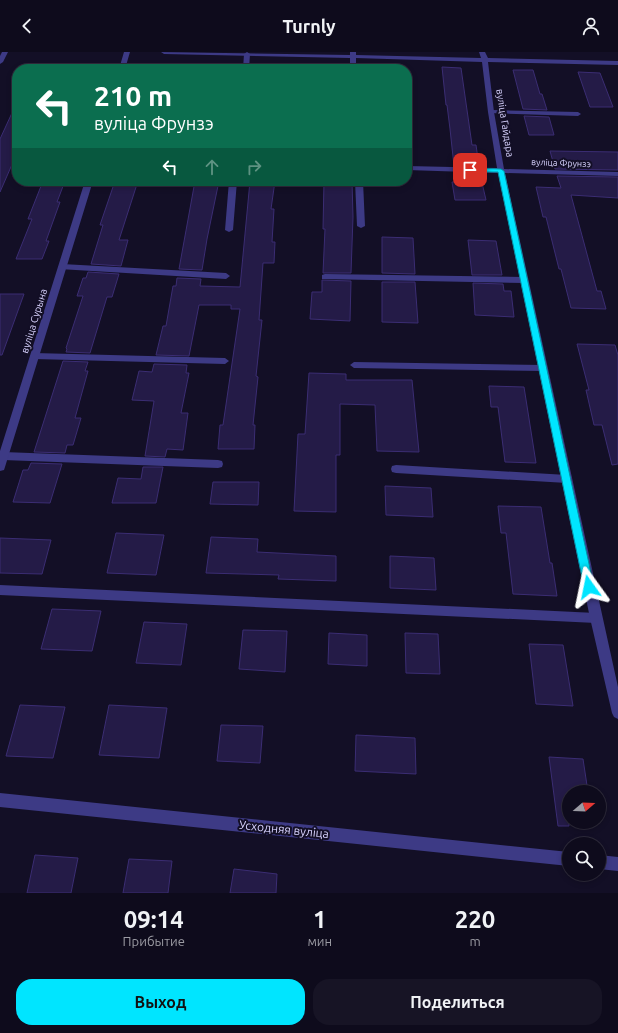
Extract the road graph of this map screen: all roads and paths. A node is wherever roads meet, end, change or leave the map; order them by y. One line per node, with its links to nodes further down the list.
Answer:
1 (5, 52): 7 (street)
2 (127, 52): 9 (street)
3 (164, 52): 4 (street)
4 (247, 54): 5 (street); 10 (street)
5 (353, 55): 6 (street)
6 (484, 56): 8 (street); 11 (street, вуліца Гайдара)
7 (0, 62)
8 (618, 63)
9 (123, 64)
10 (246, 64)
11 (491, 112): 12 (street); 14 (street, вуліца Гайдара)
12 (578, 114)
13 (412, 168): 14 (street, вуліца Фрунзэ)
14 (501, 171): 15 (street, вуліца Фрунзэ); 24 (street, вуліца Гайдара)
15 (618, 174)
16 (87, 186): 21 (street, вуліца Сурына)
17 (233, 186): 20 (street)
18 (359, 186): 19 (street)
19 (360, 226)
20 (229, 230)
21 (62, 267): 22 (street); 25 (street, вуліца Сурына)
22 (226, 276)
23 (325, 277): 24 (street)
24 (524, 280): 28 (street, вуліца Гайдара)
25 (34, 356): 26 (street); 29 (street, вуліца Сурына)
26 (225, 361)
27 (354, 365): 28 (street)
28 (543, 368): 33 (street, вуліца Гайдара)
29 (3, 456): 30 (street); 31 (street, вуліца Сурына)
30 (218, 464)
31 (0, 467)
32 (396, 469): 33 (street)
33 (567, 479): 35 (street, вуліца Гайдара)
34 (0, 590): 35 (street)
35 (596, 618): 36 (street, вуліца Гайдара)
36 (618, 713)
37 (0, 800): 38 (street, Усходняя вуліца)
38 (562, 858)
39 (606, 863): 40 (street)
40 (618, 864)

